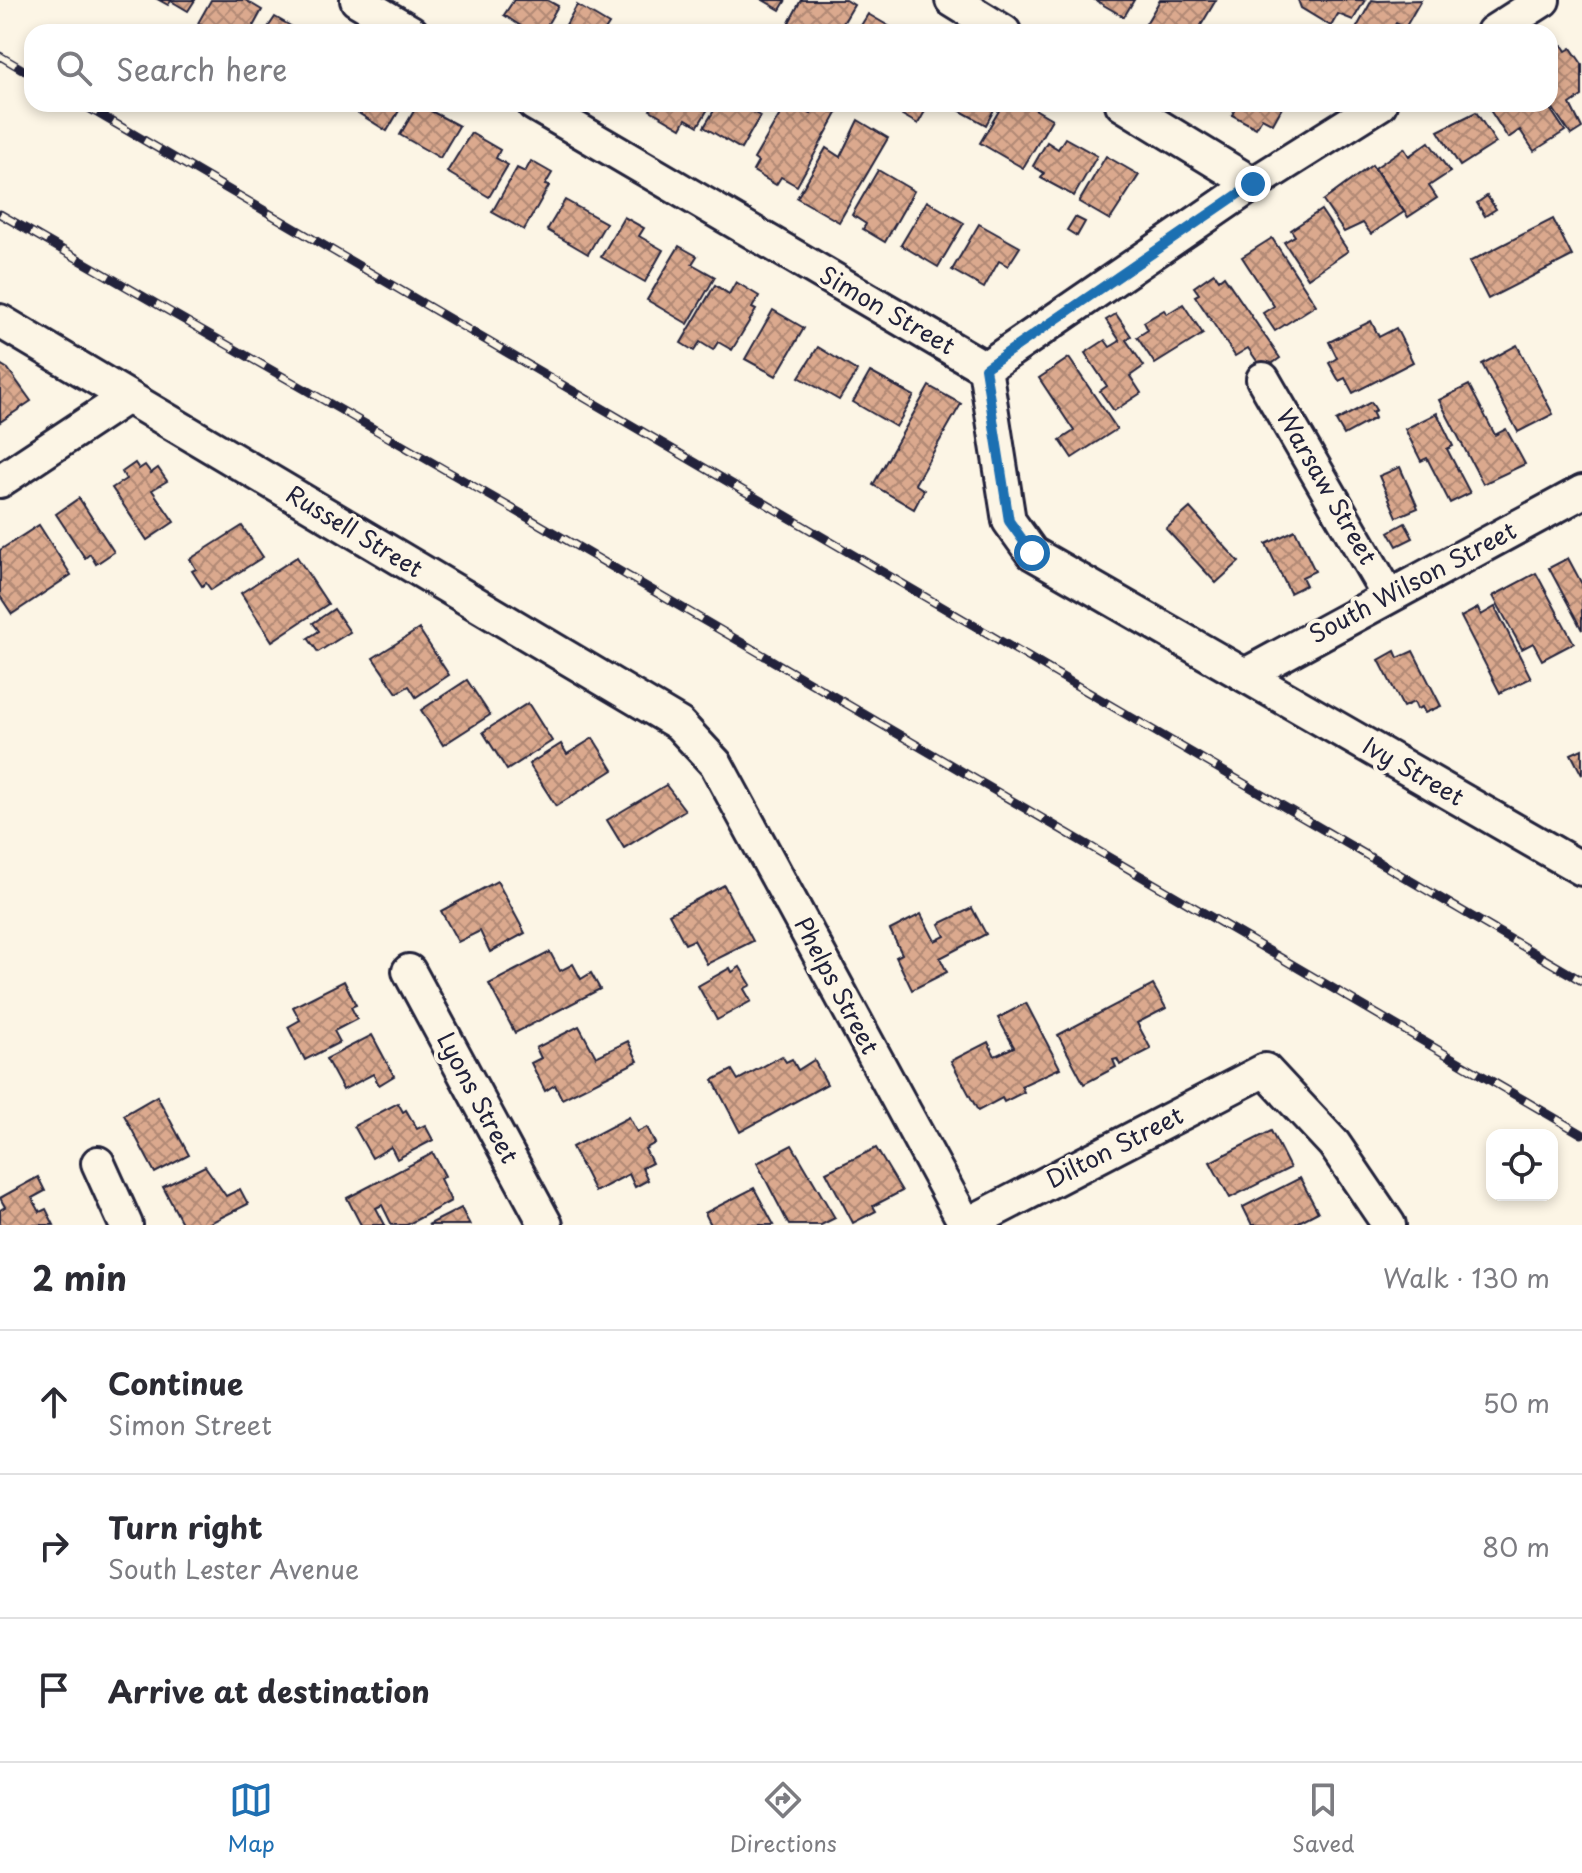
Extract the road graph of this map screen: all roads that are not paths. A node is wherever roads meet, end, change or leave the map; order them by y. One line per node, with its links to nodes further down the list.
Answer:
1 (357, 0): 4 (street)
2 (952, 0): 5 (street)
3 (1542, 0): 6 (street)
4 (398, 24)
5 (991, 24)
6 (1505, 24)
7 (548, 112): 12 (street, Simon Street)
8 (1135, 112): 10 (street)
9 (1367, 112): 10 (street)
10 (1253, 184): 12 (street)
11 (0, 321): 14 (street, Russell Street)
12 (985, 368): 18 (street)
13 (1263, 379): 17 (street, Warsaw Street)
14 (127, 397): 15 (street); 19 (street, Russell Street)
15 (0, 481)
16 (1582, 492): 17 (street, South Wilson Street)
17 (1388, 595): 18 (street, South Wilson Street)
18 (1245, 675): 20 (street, Ivy Street)
19 (702, 749): 25 (street, Phelps Street)
20 (1582, 869)
21 (409, 971): 24 (street, Lyons Street)
22 (98, 1163): 23 (street)
23 (126, 1225)
24 (546, 1225)
25 (966, 1225): 26 (street, Dilton Street)
26 (1389, 1225)

